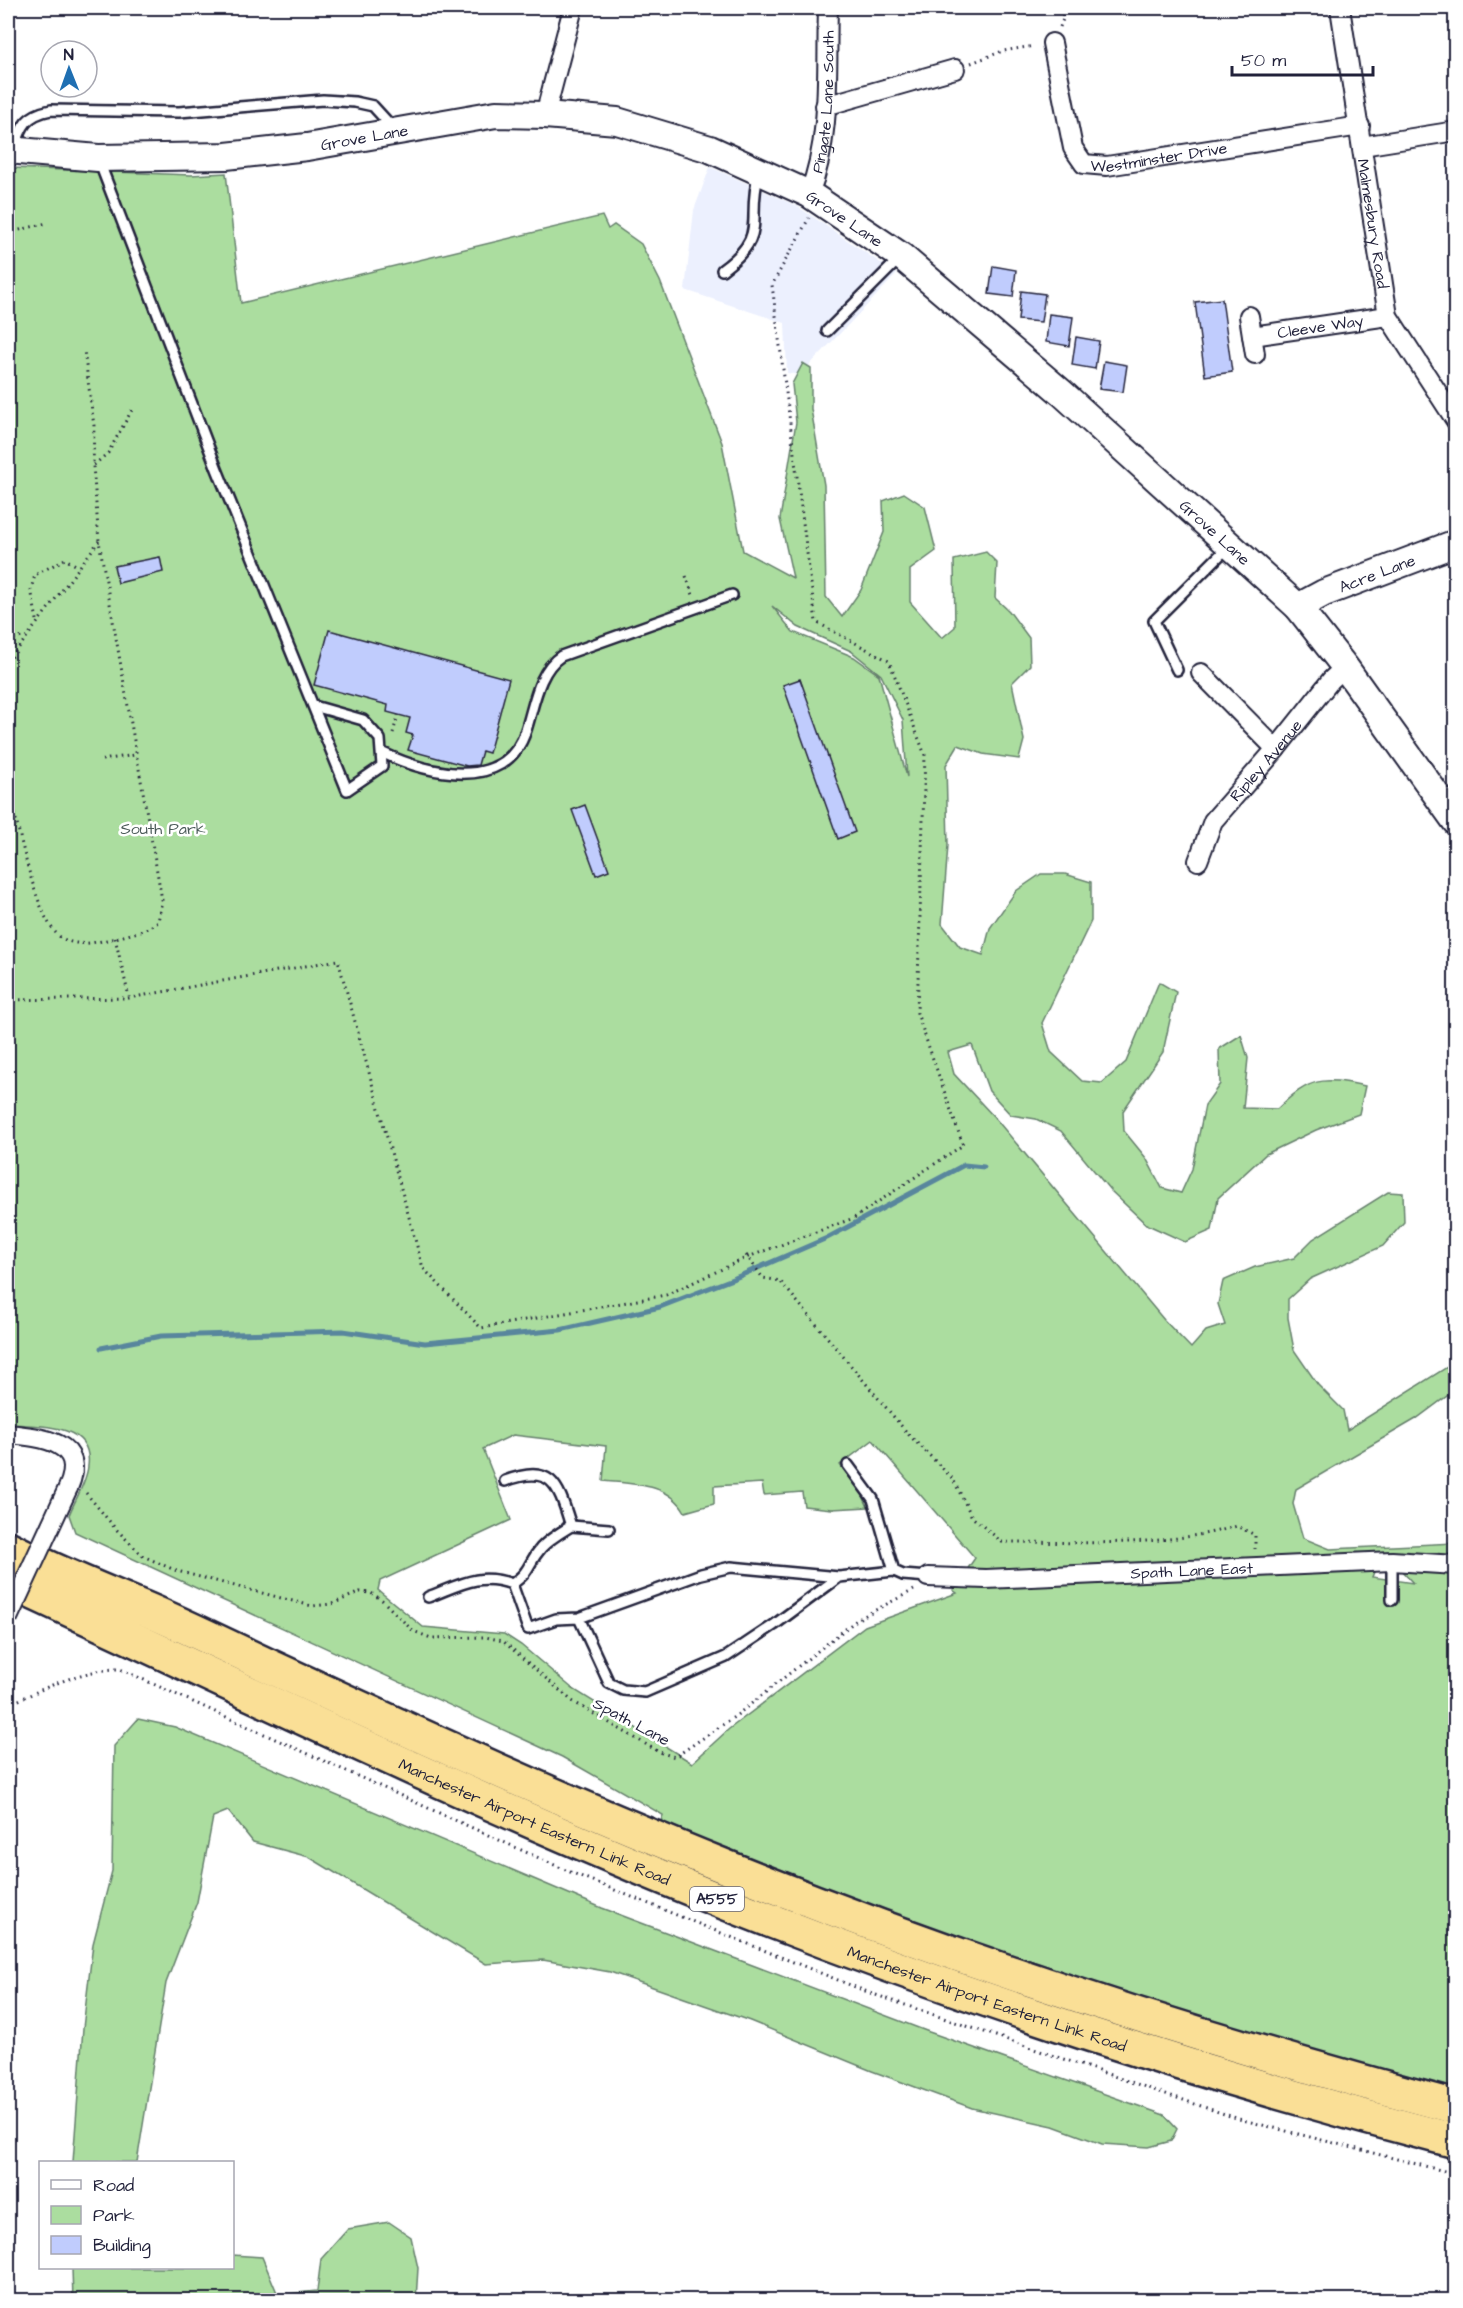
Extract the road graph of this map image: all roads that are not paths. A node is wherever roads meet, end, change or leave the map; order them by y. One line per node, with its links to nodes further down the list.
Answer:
1 (573, 8): 7 (street)
2 (828, 8): 6 (street, Pingate Lane South)
3 (1340, 8): 8 (street, Malmesbury Road)
4 (1052, 43): 8 (street, Westminster Drive)
5 (955, 69): 6 (street)
6 (825, 106): 15 (street, Pingate Lane South)
7 (545, 115): 10 (main road, Grove Lane); 14 (main road, Grove Lane)
8 (1360, 126): 11 (street, Malmesbury Road)
9 (1455, 131): 11 (street)
10 (397, 132): 12 (lane); 13 (main road, Grove Lane)
11 (1362, 146): 19 (street, Malmesbury Road)
12 (10, 150): 13 (main road, Grove Lane)
13 (98, 158): 29 (lane)
14 (759, 171): 15 (main road, Grove Lane); 17 (lane)
15 (813, 197): 16 (main road, Grove Lane)
16 (901, 256): 20 (lane); 23 (main road, Grove Lane)
17 (722, 270)
18 (1249, 316): 19 (street, Cleeve Way)
19 (1388, 316): 21 (street, Malmesbury Road)
20 (827, 331)
21 (1455, 421)
22 (1455, 543): 25 (main road, Acre Lane)
23 (1230, 545): 25 (main road, Grove Lane); 27 (lane)
24 (732, 595): 31 (lane)
25 (1298, 607): 26 (main road, Grove Lane)
26 (1346, 667): 30 (street, Ripley Avenue); 32 (main road, Grove Lane)
27 (1177, 670)
28 (1201, 673): 30 (street)
29 (314, 706): 31 (lane); 31 (lane)
30 (1276, 749): 33 (street, Ripley Avenue)
31 (381, 752)
32 (1455, 822)
33 (1198, 861)
34 (8, 1434): 51 (street, bridge)
35 (848, 1465): 43 (lane)
36 (504, 1481): 37 (lane)
37 (571, 1526): 39 (lane); 47 (lane)
38 (8, 1528): 50 (highway)
39 (609, 1529)
40 (8, 1548): 50 (highway, Manchester Airport Eastern Link Road / A555)
41 (1392, 1561): 42 (street, Spath Lane East); 45 (street, Spath Lane East); 49 (lane)
42 (1455, 1565)
43 (894, 1572): 44 (lane); 45 (lane)
44 (839, 1577): 52 (lane); 52 (lane)
45 (928, 1577)
46 (8, 1581): 54 (highway, Manchester Airport Eastern Link Road / A555)
47 (512, 1584): 48 (lane); 52 (lane)
48 (428, 1597)
49 (1392, 1600)
50 (145, 1609): 53 (highway, Manchester Airport Eastern Link Road / A555)
51 (8, 1618)
52 (579, 1618)
53 (1455, 2107)
54 (1455, 2141)

